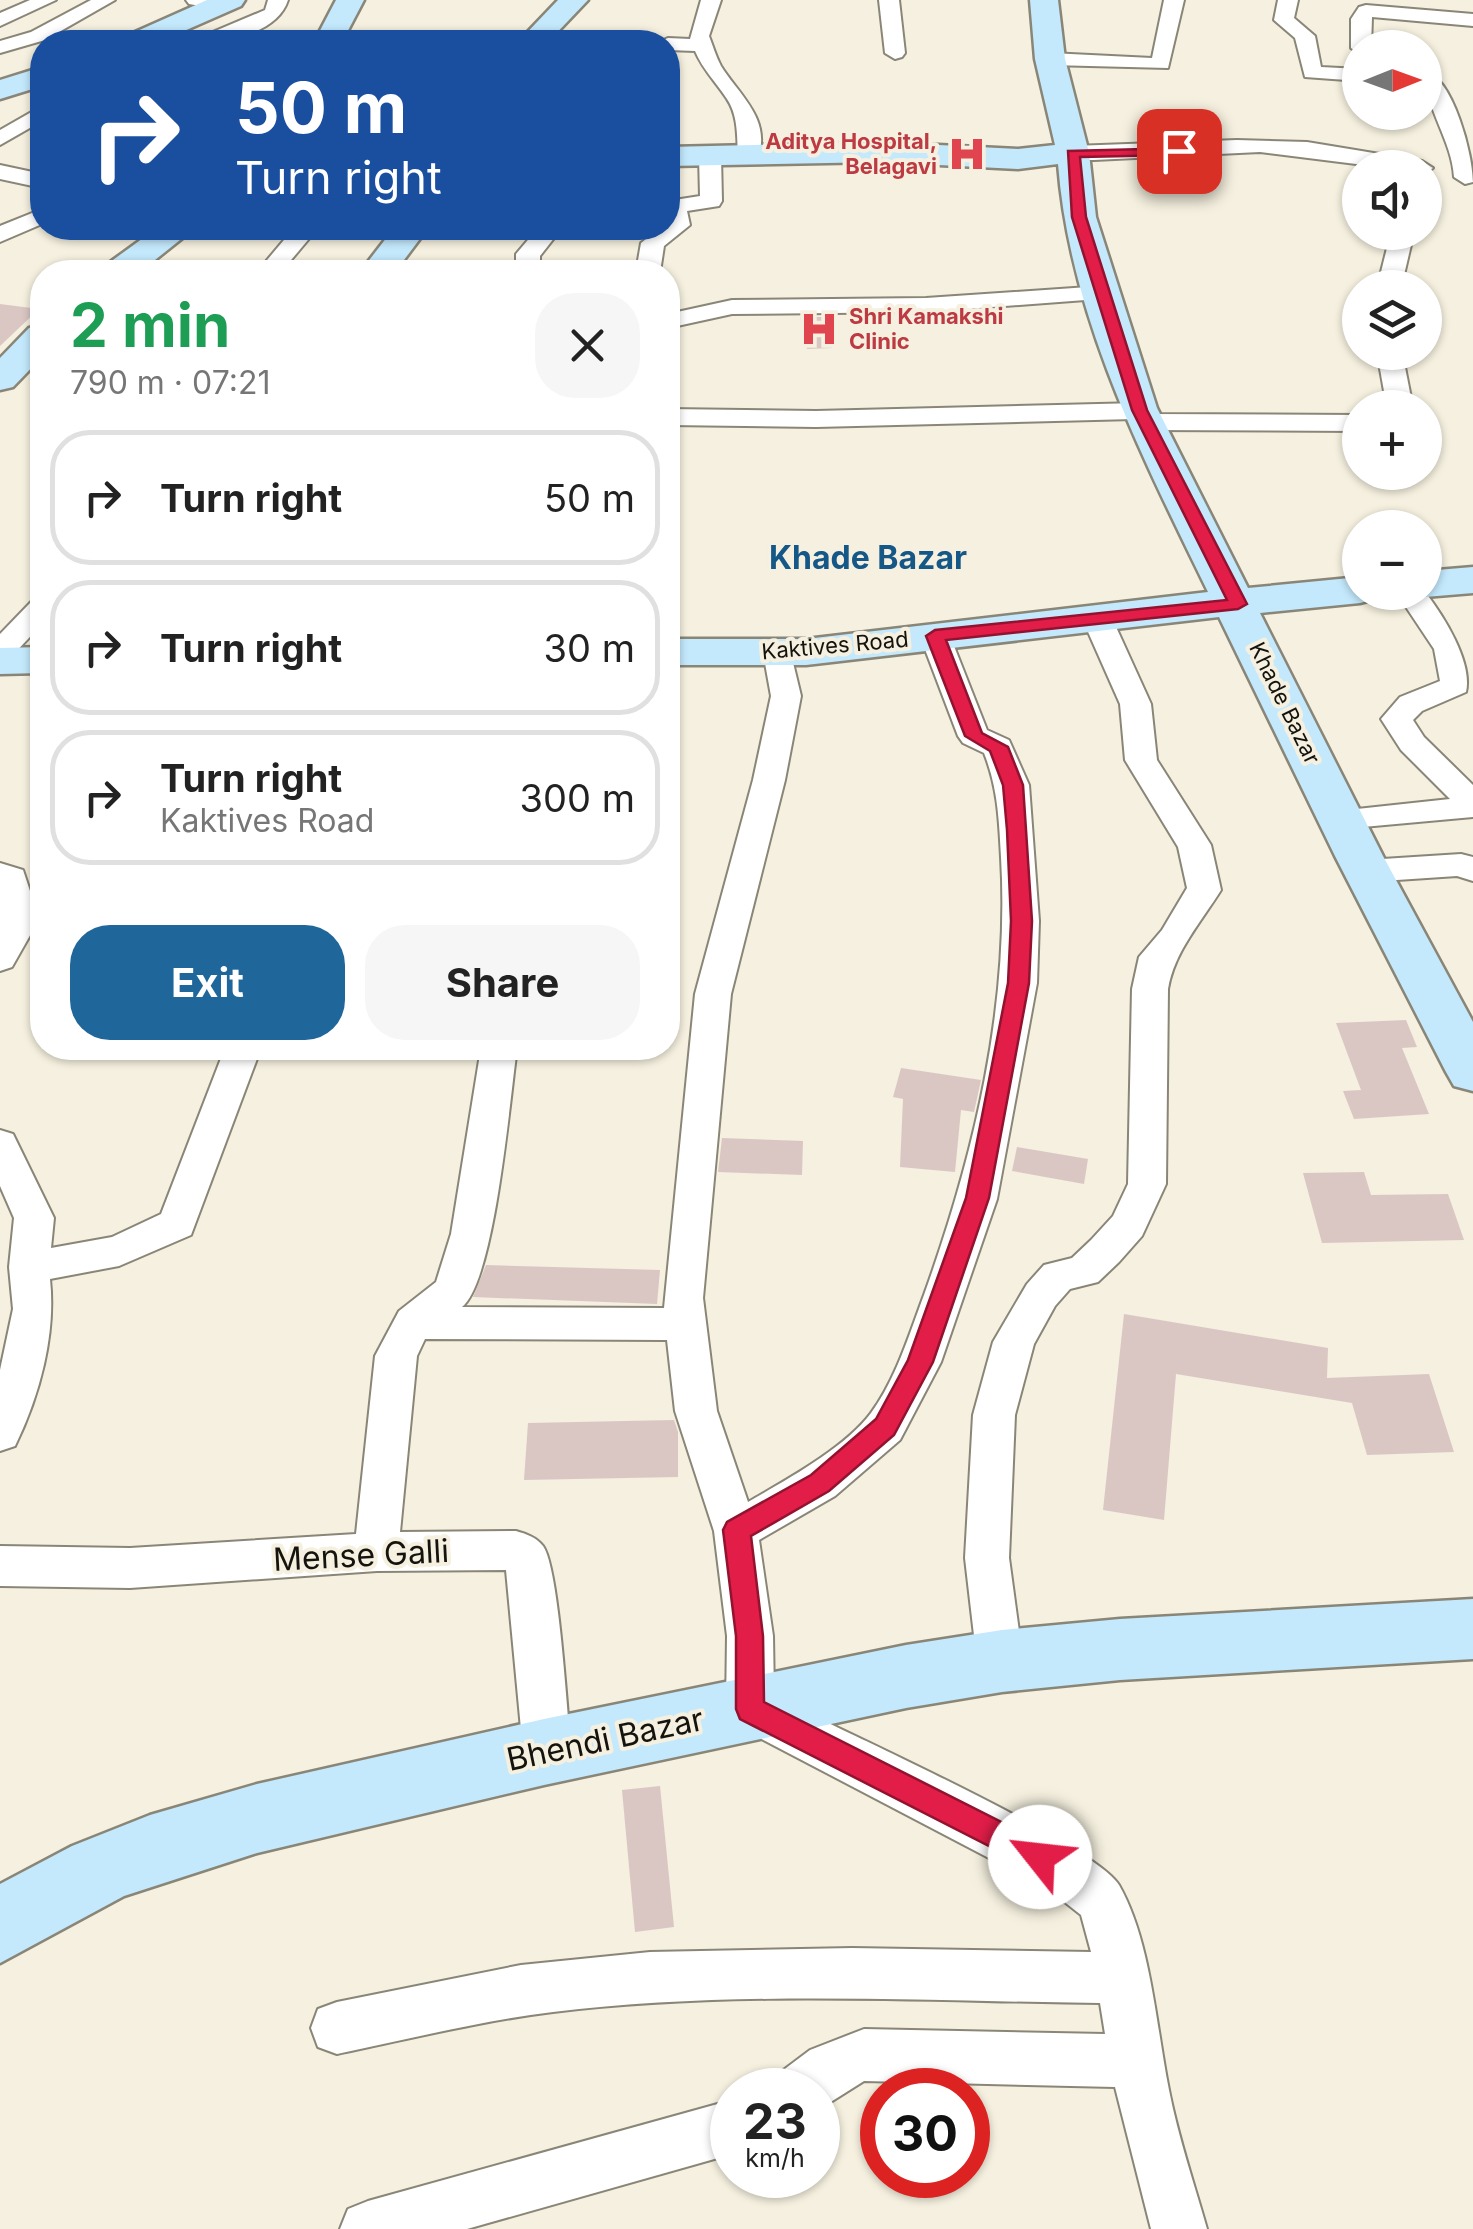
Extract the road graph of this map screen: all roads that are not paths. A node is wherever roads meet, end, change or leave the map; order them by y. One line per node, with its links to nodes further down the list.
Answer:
1 (46, 0): 12 (street)
2 (105, 0): 14 (street)
3 (278, 0): 16 (street)
4 (350, 0): 17 (main road)
5 (574, 0): 18 (main road)
6 (711, 0): 22 (street)
7 (889, 0): 24 (street)
8 (1044, 0): 25 (main road, Khade Bazar)
9 (1174, 0): 25 (street)
10 (1288, 0): 26 (street)
11 (216, 1): 15 (main road)
12 (0, 20)
13 (1473, 20): 19 (street)
14 (49, 30)
15 (159, 30)
16 (234, 30)
17 (334, 30)
18 (544, 30)
19 (1361, 30)
20 (30, 38): 23 (street)
21 (680, 44): 22 (street)
22 (704, 45): 34 (street)
23 (0, 47)
24 (895, 53)
25 (1050, 59): 33 (main road, Khade Bazar)
26 (1342, 75)
27 (30, 80): 28 (main road)
28 (0, 90)
29 (1442, 106): 40 (street)
30 (30, 119): 31 (street)
31 (0, 138)
32 (1342, 151): 33 (street)
33 (1073, 154): 37 (main road); 43 (main road, Khade Bazar)
34 (748, 155): 35 (main road); 37 (main road)
35 (710, 156): 36 (main road); 42 (street)
36 (680, 157)
37 (1018, 159): 43 (main road)
38 (0, 172): 41 (street)
39 (1442, 172): 40 (street)
40 (1469, 177)
41 (30, 178)
42 (680, 205)
43 (1079, 217): 54 (main road, Khade Bazar)
44 (30, 221): 45 (street)
45 (0, 235)
46 (153, 240): 50 (main road)
47 (296, 240): 51 (street)
48 (402, 240): 52 (main road)
49 (543, 240): 53 (street)
50 (131, 260)
51 (279, 260)
52 (387, 260)
53 (528, 260)
54 (1103, 294): 55 (street); 58 (main road, Khade Bazar)
55 (680, 318)
56 (30, 348): 57 (main road)
57 (0, 379)
58 (1142, 416): 59 (street); 60 (street); 64 (main road, Khade Bazar)
59 (680, 417)
60 (1342, 422)
61 (1473, 580): 62 (main road)
62 (1442, 583)
63 (1342, 592): 64 (main road, Kaktives Road)
64 (1238, 604): 66 (main road, Kaktives Road); 75 (main road, Khade Bazar)
65 (1422, 610): 74 (street)
66 (1096, 616): 68 (main road, Kaktives Road); 94 (street)
67 (30, 620): 69 (street)
68 (935, 636): 71 (main road, Kaktives Road); 90 (street)
69 (0, 652)
70 (680, 652): 71 (main road, Kaktives Road)
71 (778, 652): 88 (street)
72 (30, 660): 73 (main road)
73 (0, 661)
74 (1473, 805): 75 (street)
75 (1341, 819): 77 (main road, Khade Bazar)
76 (1473, 870): 77 (street)
77 (1367, 872): 84 (main road, Khade Bazar)
78 (0, 874): 79 (street)
79 (30, 911)
80 (30, 914): 81 (street)
81 (0, 959)
82 (238, 1060): 86 (street)
83 (497, 1060): 87 (street)
84 (1473, 1072)
85 (0, 1144): 86 (street)
86 (29, 1267): 89 (street)
87 (413, 1323): 88 (street); 91 (street)
88 (686, 1324): 90 (street)
89 (0, 1434)
90 (736, 1530): 95 (street)
91 (377, 1552): 92 (street, Mense Galli); 96 (street, Mense Galli)
92 (0, 1566)
93 (1473, 1629): 94 (main road, Bhendi Bazar)
94 (1000, 1662): 95 (main road, Bhendi Bazar)
95 (750, 1709): 96 (main road, Bhendi Bazar); 98 (street)
96 (546, 1750): 97 (main road, Bhendi Bazar)
97 (0, 1926)
98 (1122, 1978): 99 (street); 100 (street)
99 (337, 2028)
100 (1136, 2061): 101 (street); 104 (street)
101 (829, 2068)
102 (710, 2133): 103 (street)
103 (368, 2229)
104 (1179, 2229)

